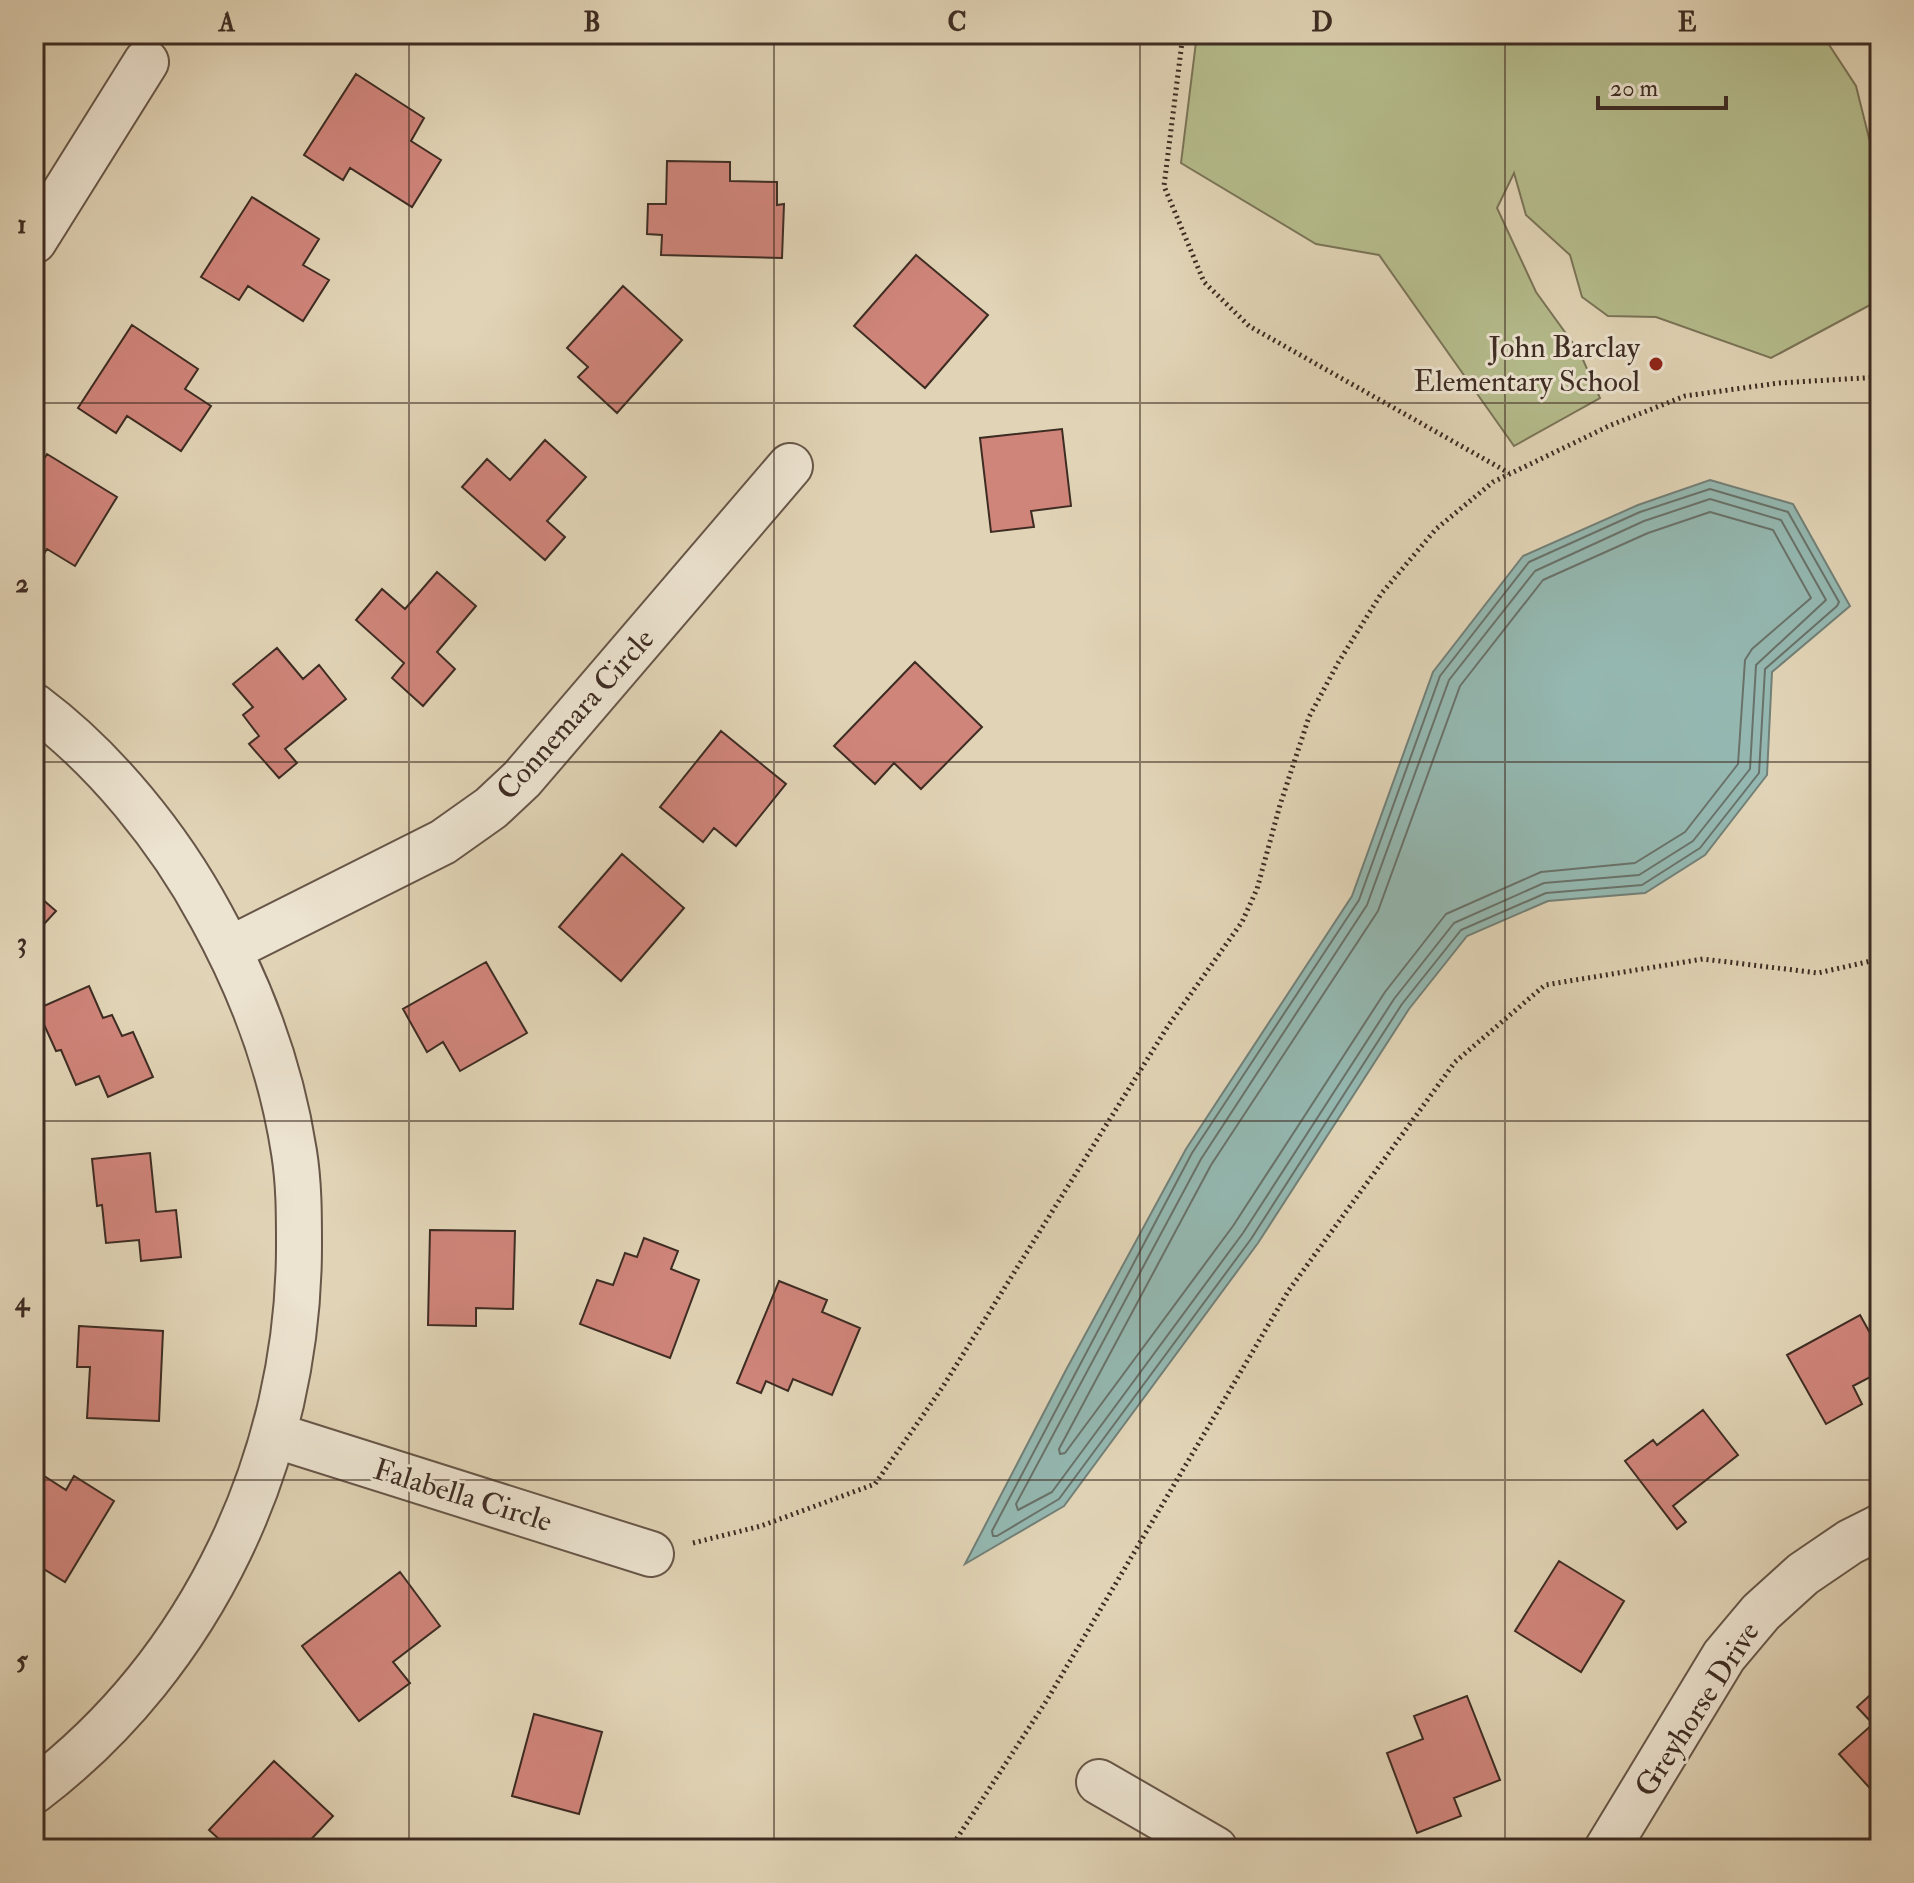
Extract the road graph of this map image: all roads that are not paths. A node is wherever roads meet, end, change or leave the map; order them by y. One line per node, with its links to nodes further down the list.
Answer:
1 (146, 62): 2 (street)
2 (34, 241)
3 (790, 466): 5 (street, Connemara Circle)
4 (34, 706): 5 (street)
5 (230, 949): 6 (street)
6 (274, 1435): 8 (street, Falabella Circle); 10 (street)
7 (1880, 1527): 12 (street, Greyhorse Drive)
8 (651, 1554)
9 (1099, 1782): 11 (street)
10 (34, 1791)
11 (1215, 1849)
12 (1607, 1849)

